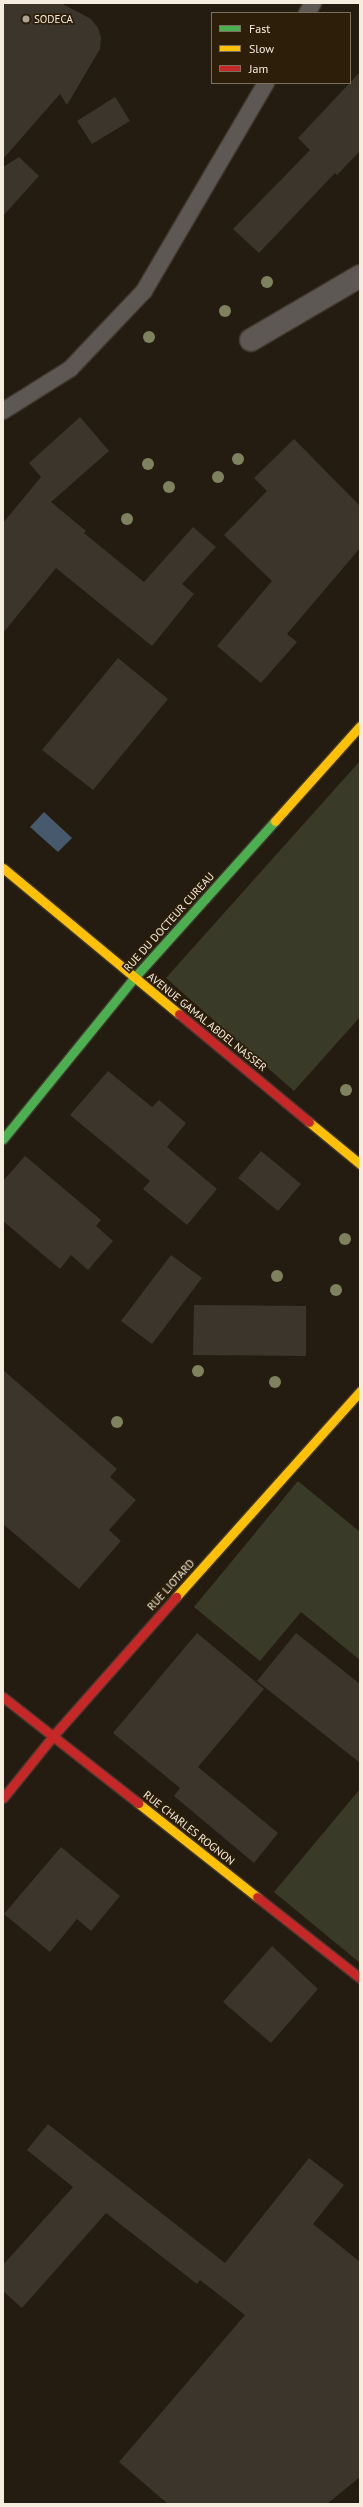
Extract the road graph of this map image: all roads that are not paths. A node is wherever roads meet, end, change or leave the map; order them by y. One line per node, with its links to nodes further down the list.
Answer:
1 (313, 3): 2 (lane)
2 (308, 12)
3 (265, 84): 6 (lane)
4 (360, 276): 5 (street)
5 (251, 340)
6 (3, 411)
7 (360, 726): 9 (street, RUE DU DOCTEUR CUREAU)
8 (3, 868): 9 (street, AVENUE GAMAL ABDEL NASSER)
9 (134, 978): 10 (street, RUE DU DOCTEUR CUREAU); 11 (street, AVENUE GAMAL ABDEL NASSER)
10 (3, 1139)
11 (360, 1164)
12 (360, 1391): 14 (street, RUE LIOTARD)
13 (3, 1697): 14 (street, RUE CHARLES ROGNON)
14 (53, 1736): 15 (street, RUE LIOTARD); 16 (street, RUE CHARLES ROGNON)
15 (3, 1798)
16 (360, 1978)

